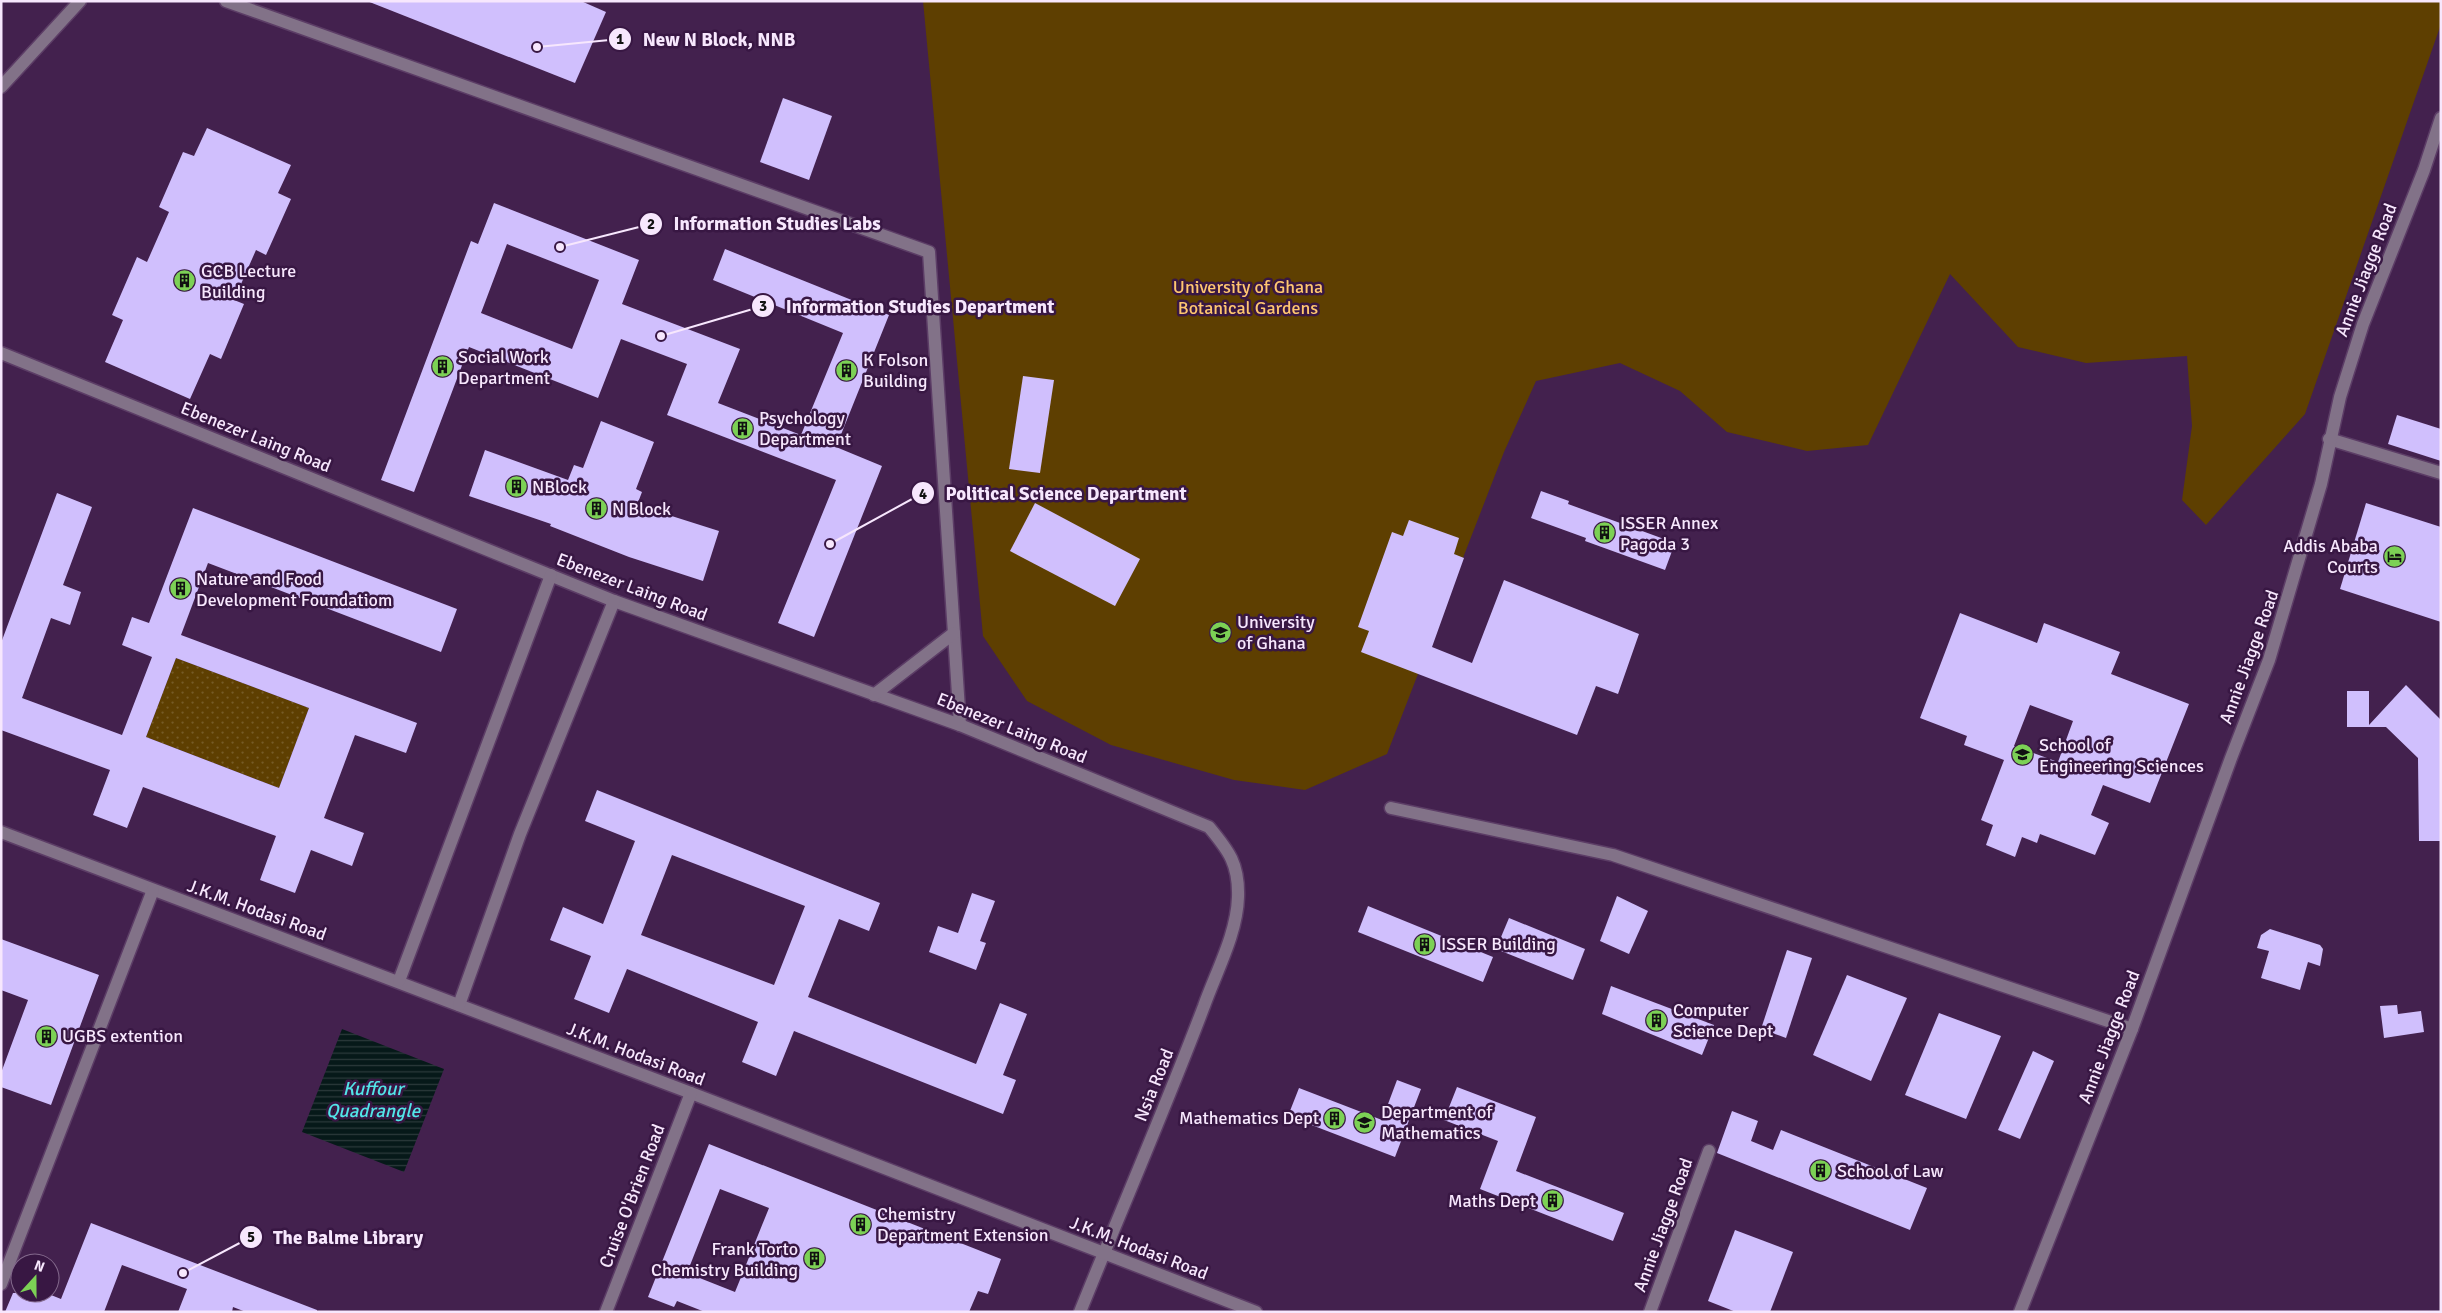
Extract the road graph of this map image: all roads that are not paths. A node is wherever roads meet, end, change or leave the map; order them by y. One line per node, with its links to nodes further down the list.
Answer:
1 (80, 1): 3 (street)
2 (226, 1): 10 (street)
3 (1, 87)
4 (2441, 118): 6 (street, Annie Jiagge Road)
5 (1, 353): 8 (street, Ebenezer Laing Road)
6 (2329, 439): 7 (street); 19 (street, Annie Jiagge Road)
7 (2441, 473)
8 (551, 575): 9 (street, Ebenezer Laing Road); 17 (street)
9 (614, 601): 11 (street, Ebenezer Laing Road); 18 (street)
10 (954, 633): 11 (street); 12 (street)
11 (874, 695): 12 (street, Ebenezer Laing Road)
12 (960, 725): 15 (street, Ebenezer Laing Road)
13 (1391, 808): 19 (street)
14 (1, 832): 16 (street, J.K.M. Hodasi Road)
15 (1236, 866): 22 (street, Nsia Road)
16 (153, 890): 17 (street, J.K.M. Hodasi Road); 23 (street)
17 (399, 982): 18 (street, J.K.M. Hodasi Road)
18 (459, 1005): 20 (street, J.K.M. Hodasi Road)
19 (2132, 1029): 28 (street, Annie Jiagge Road)
20 (691, 1093): 22 (street, J.K.M. Hodasi Road); 24 (street, Cruise O'Brien Road)
21 (1709, 1150): 27 (street, Annie Jiagge Road)
22 (1103, 1253): 25 (street, Nsia Road); 26 (street, J.K.M. Hodasi Road)
23 (1, 1284)
24 (606, 1312)
25 (1080, 1312)
26 (1256, 1312)
27 (1650, 1312)
28 (2020, 1312)

